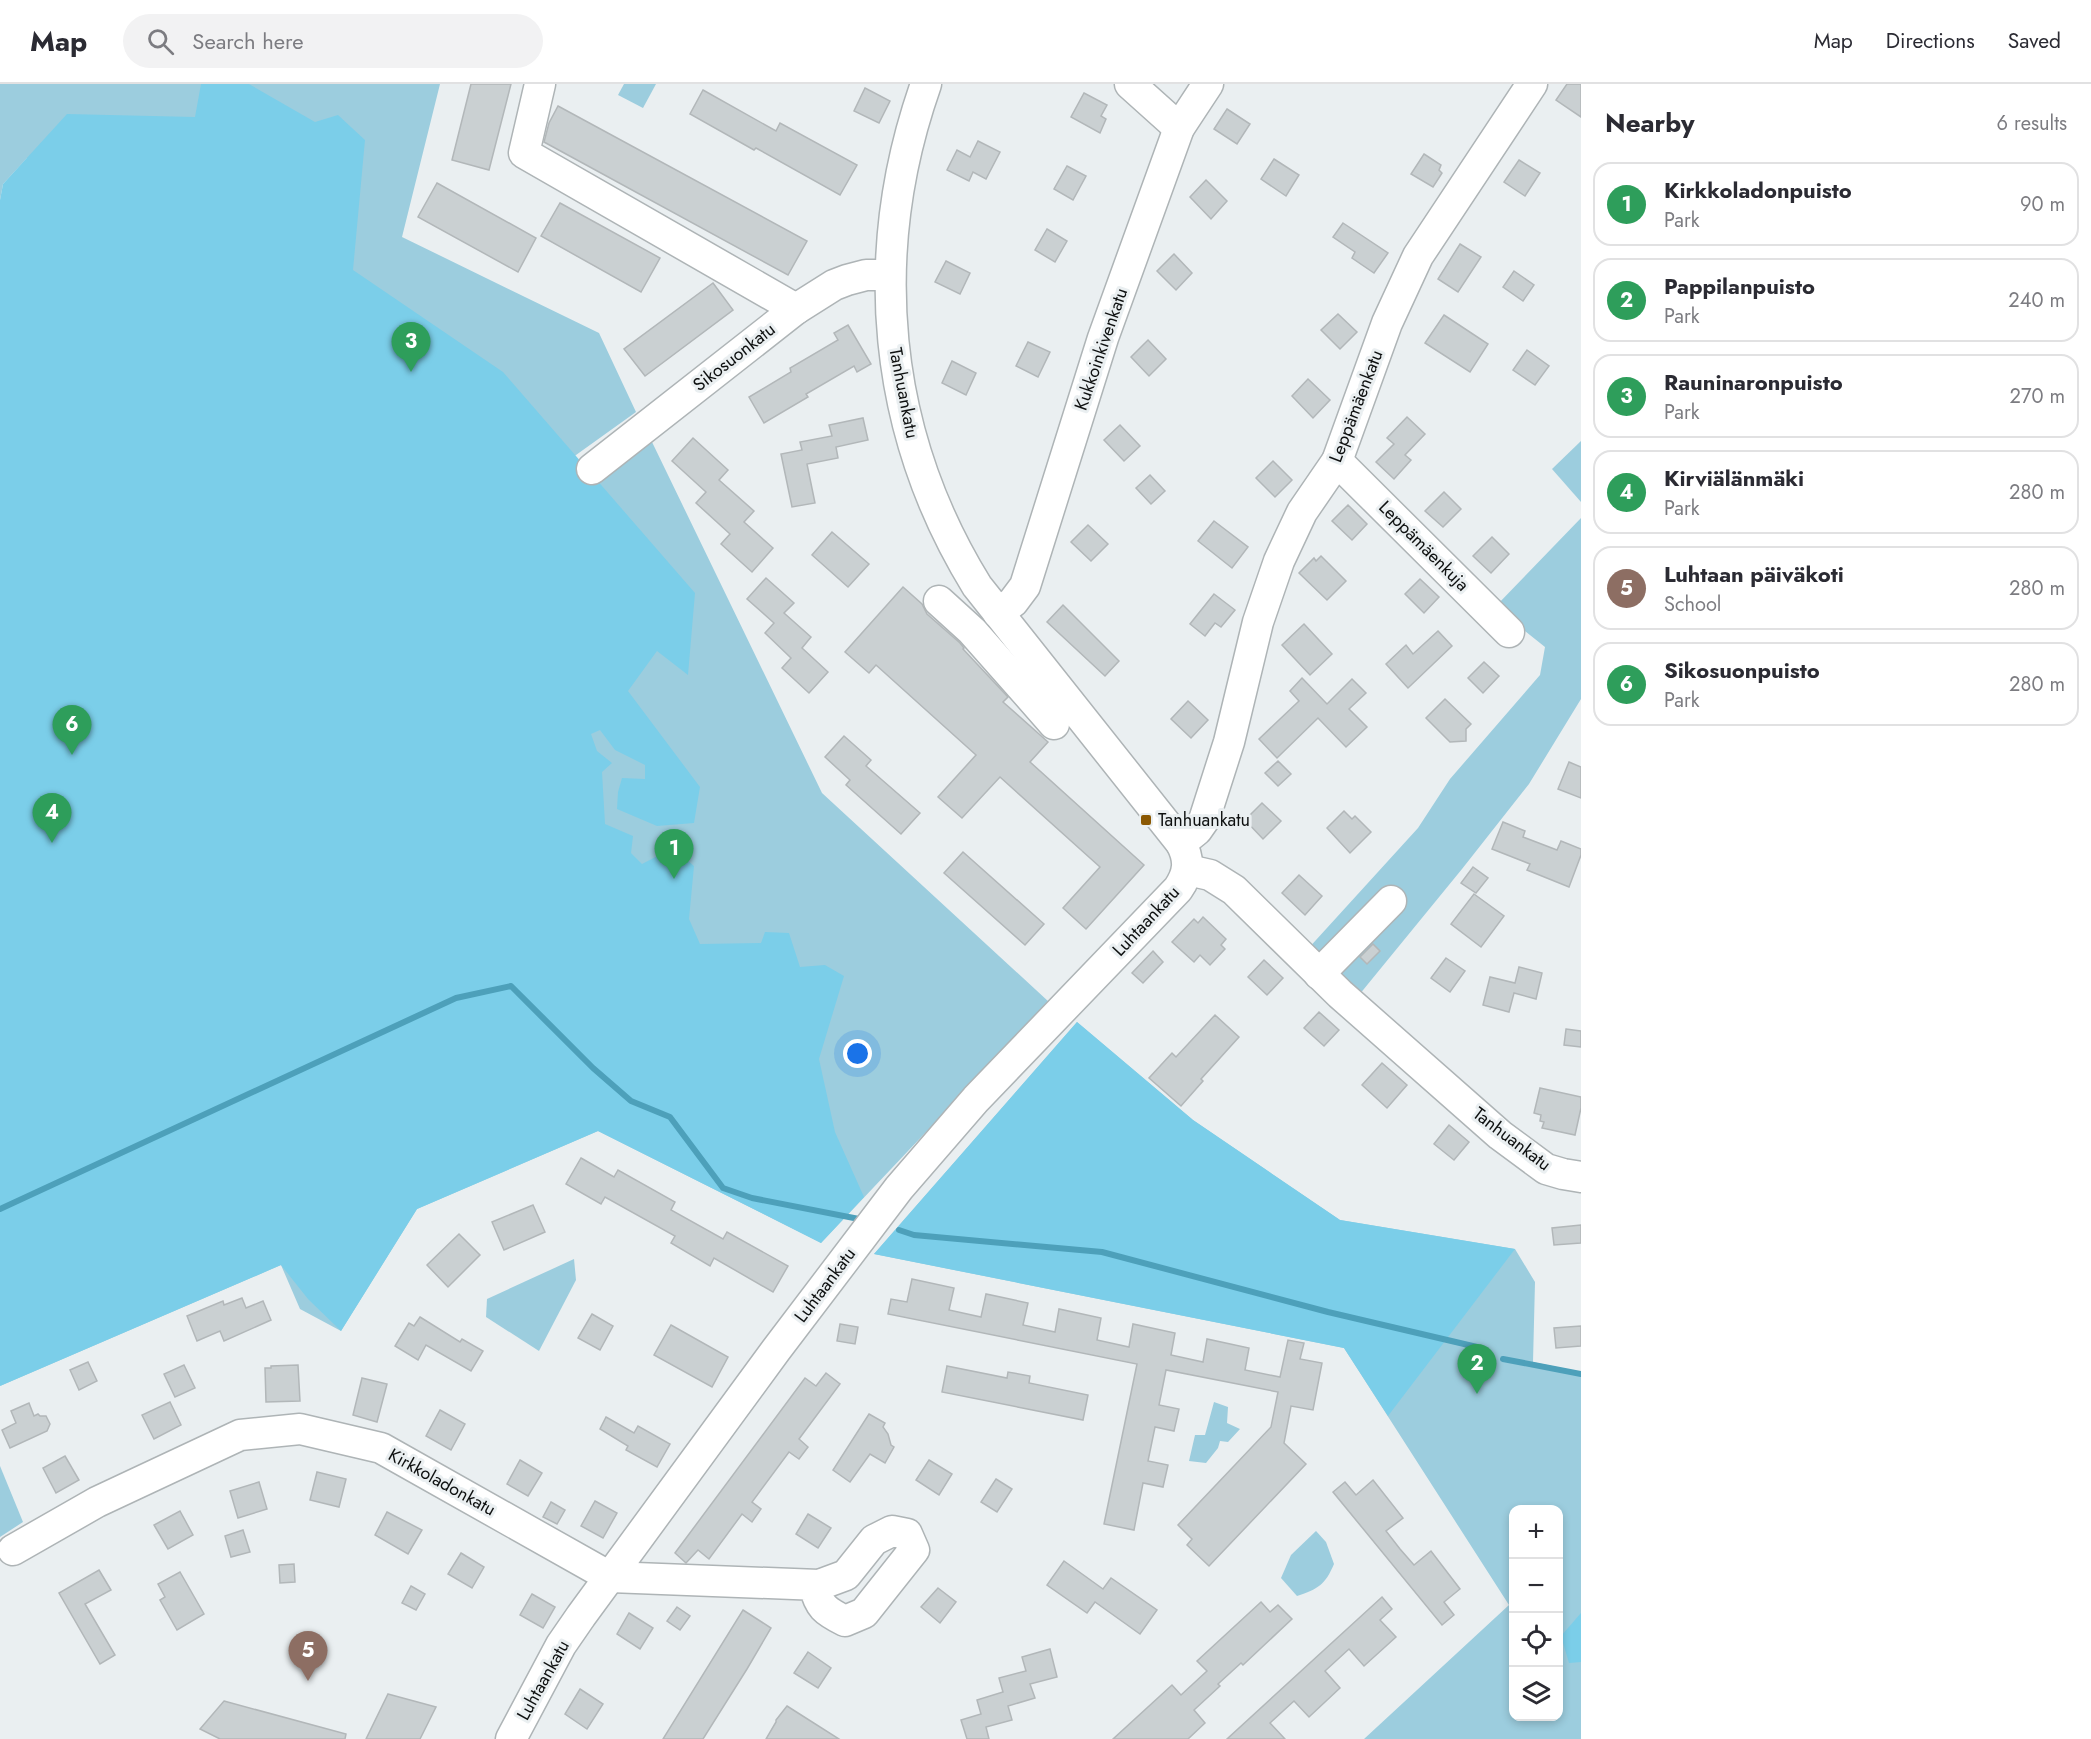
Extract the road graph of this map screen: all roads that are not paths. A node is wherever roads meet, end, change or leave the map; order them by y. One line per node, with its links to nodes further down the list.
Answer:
1 (540, 84): 8 (street)
2 (926, 84): 7 (street, Tanhuankatu)
3 (1130, 84): 6 (street)
4 (1208, 84): 6 (street, Kukkoinkivenkatu)
5 (1532, 84): 9 (street, Leppämäenkatu)
6 (1179, 128): 12 (street, Kukkoinkivenkatu)
7 (889, 275): 8 (street, Sikosuonkatu); 12 (street, Tanhuankatu)
8 (796, 309): 10 (street, Sikosuonkatu)
9 (1337, 461): 13 (street, Leppämäenkuja); 15 (street, Leppämäenkatu)
10 (592, 469)
11 (939, 601): 14 (street)
12 (998, 613): 15 (street, Tanhuankatu)
13 (1509, 632)
14 (1054, 724)
15 (1185, 856): 17 (street, Tanhuankatu); 20 (street, Luhtaankatu)
16 (1390, 901): 17 (street)
17 (1319, 974): 18 (street, Tanhuankatu)
18 (1581, 1177)
19 (12, 1550): 20 (street, Kirkkoladonkatu)
20 (610, 1577): 21 (street, Kirkkoladonkatu); 22 (street, Luhtaankatu)
21 (814, 1585)
22 (511, 1739)

